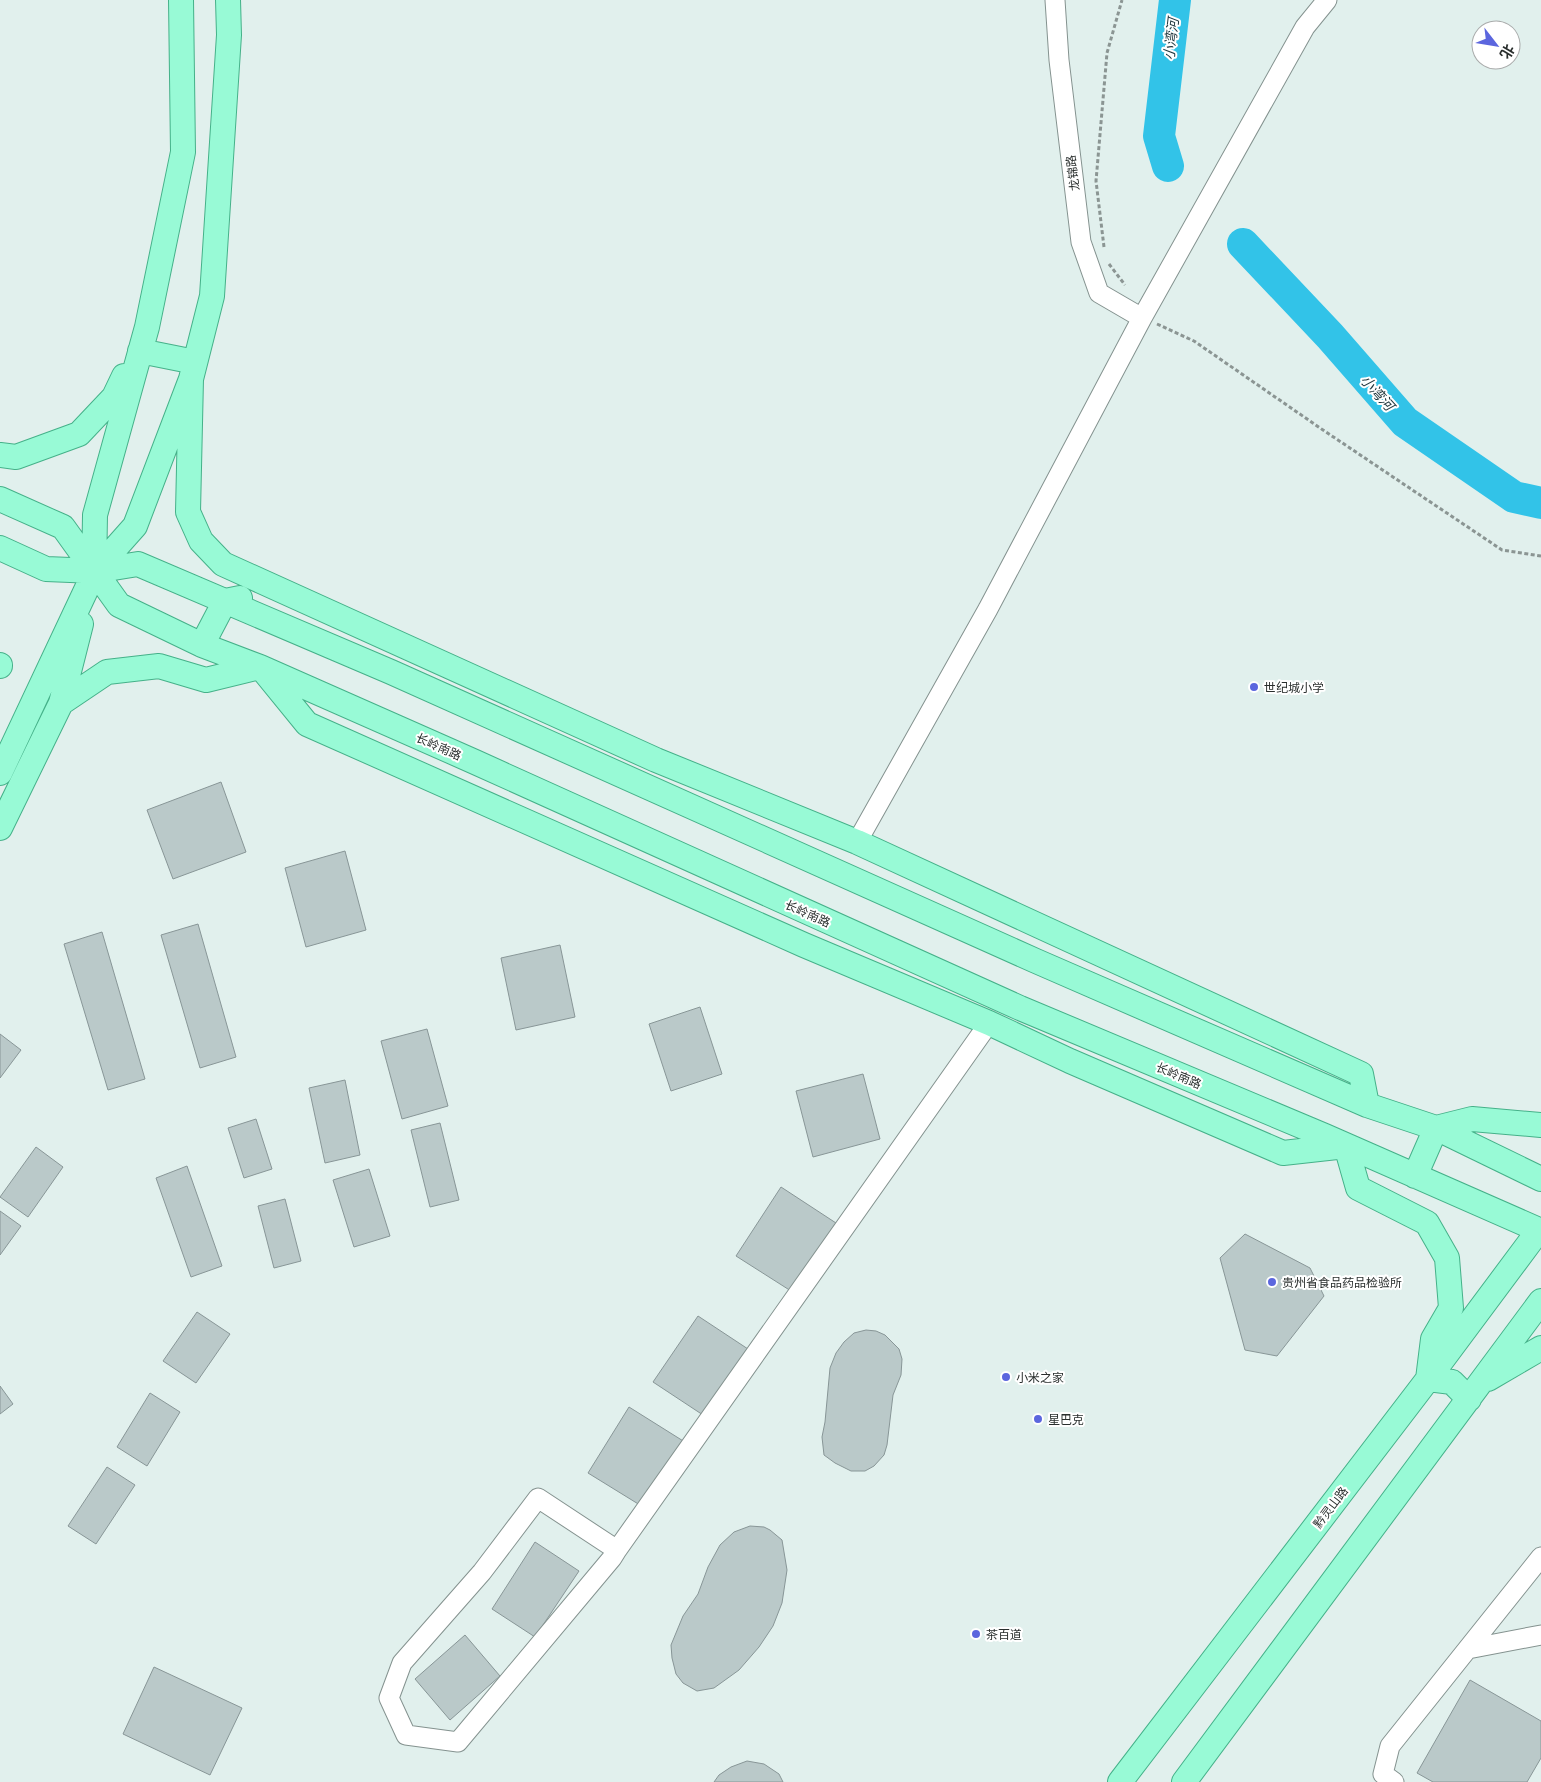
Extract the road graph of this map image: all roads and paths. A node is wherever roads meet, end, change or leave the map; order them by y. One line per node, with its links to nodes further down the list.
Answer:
1 (181, 0): 10 (main road)
2 (228, 0): 12 (main road)
3 (1055, 0): 9 (street, 龙锦路)
4 (1122, 0): 6 (path)
5 (1327, 0): 9 (street)
6 (1104, 248)
7 (1105, 258): 8 (path)
8 (1125, 286)
9 (1142, 318): 16 (path); 26 (street)
10 (147, 327): 11 (main road); 13 (main road)
11 (140, 351): 12 (main road); 17 (main road)
12 (193, 370): 17 (main road); 18 (main road)
13 (0, 455)
14 (0, 499): 17 (main road, 长岭南路)
15 (0, 548): 17 (main road)
16 (1541, 556)
17 (95, 571): 19 (main road); 21 (main road, 长岭南路); 23 (main road); 24 (main road)
18 (278, 590): 19 (main road); 20 (main road); 26 (main road)
19 (225, 601): 20 (main road); 21 (main road)
20 (308, 636): 28 (main road)
21 (202, 645): 22 (main road, 长岭南路)
22 (260, 667): 23 (main road); 27 (main road); 31 (main road, 长岭南路)
23 (61, 703): 25 (main road)
24 (0, 773)
25 (0, 828)
26 (857, 842): 28 (main road)
27 (989, 1023): 31 (main road); 39 (street)
28 (1367, 1105): 30 (main road)
29 (1541, 1125): 30 (main road)
30 (1436, 1128): 32 (main road); 33 (main road)
31 (1346, 1146): 32 (main road, 长岭南路); 37 (main road)
32 (1415, 1176): 34 (main road, 长岭南路)
33 (1541, 1180)
34 (1540, 1230): 37 (main road, 黔灵山路)
35 (1541, 1301): 38 (main road)
36 (1541, 1348): 38 (main road)
37 (1428, 1379): 38 (main road); 43 (main road, 黔灵山路)
38 (1473, 1392): 44 (main road)
39 (617, 1550): 39 (street)
40 (1541, 1557): 42 (street)
41 (1541, 1636): 42 (street)
42 (1468, 1648): 45 (street)
43 (1120, 1782)
44 (1184, 1782)
45 (1394, 1782)

